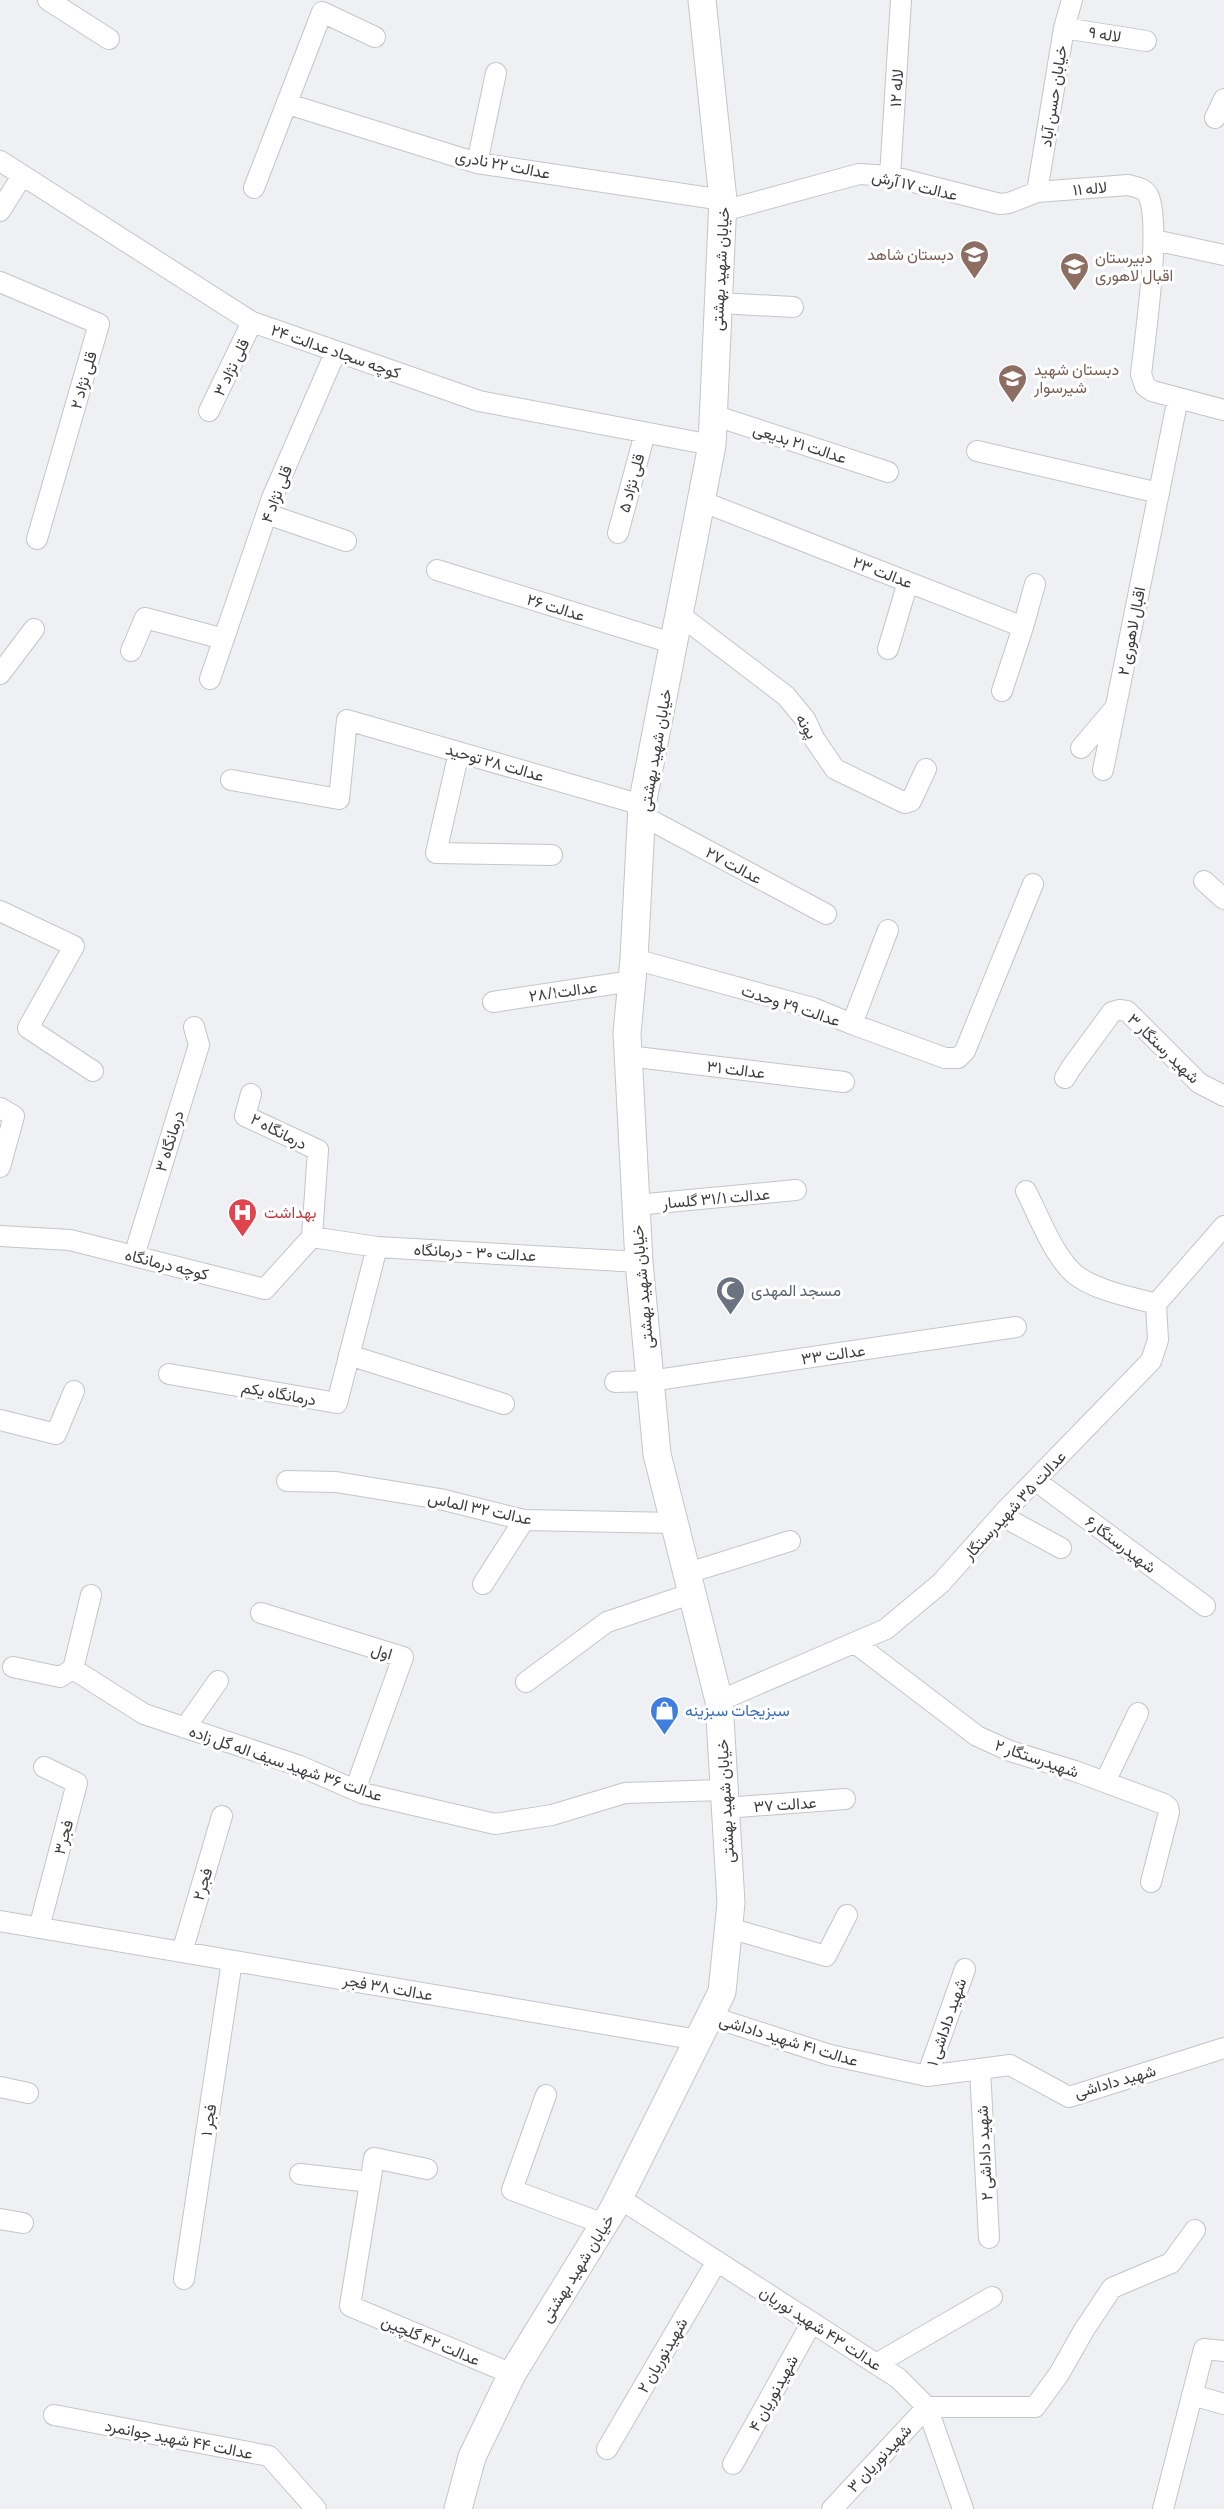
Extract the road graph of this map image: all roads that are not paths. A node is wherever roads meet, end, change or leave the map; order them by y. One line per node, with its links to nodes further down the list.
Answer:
1 (48, 0): 7 (street)
2 (702, 0): 19 (main road, خیابان شهید بهشتی)
3 (901, 0): 16 (street, لاله ۱۲)
4 (1071, 0): 5 (street, خیابان حسن آباد)
5 (1064, 28): 8 (street, لاله ۹); 18 (street, خیابان حسن آباد)
6 (375, 37): 11 (street)
7 (109, 39)
8 (1146, 41)
9 (496, 73): 14 (street)
10 (1224, 99): 12 (street)
11 (288, 104): 14 (street, عدالت ۲۲ نادری); 17 (street)
12 (1215, 118)
13 (0, 161): 15 (street, کوچه سجاد عدالت ۲۴)
14 (477, 163): 19 (street, عدالت ۲۲ نادری)
15 (22, 176): 20 (street); 26 (street, کوچه سجاد عدالت ۲۴)
16 (890, 176): 18 (street, عدالت ۱۷ آرش); 19 (street, عدالت ۱۷ آرش)
17 (254, 188)
18 (1038, 192): 21 (street, لاله ۱۱)
19 (723, 206): 24 (main road, خیابان شهید بهشتی)
20 (0, 211)
21 (1154, 240): 22 (street); 28 (street)
22 (1224, 255)
23 (0, 282): 40 (street, قلی نژاد ۲)
24 (719, 303): 25 (street); 31 (main road, خیابان شهید بهشتی)
25 (793, 307)
26 (252, 322): 27 (street, کوچه سجاد عدالت ۲۴); 30 (street, قلی نژاد ۳)
27 (336, 351): 32 (street, کوچه سجاد عدالت ۲۴); 38 (street, قلی نژاد ۴)
28 (1178, 398): 29 (street); 36 (street, اقبال لاهوری ۲)
29 (1224, 410)
30 (209, 411)
31 (713, 415): 33 (main road, خیابان شهید بهشتی); 35 (street, عدالت ۲۱ بدیعی)
32 (645, 433): 33 (street, کوچه سجاد عدالت ۲۴); 39 (street, قلی نژاد ۵)
33 (712, 446): 37 (main road, خیابان شهید بهشتی)
34 (977, 451): 36 (street)
35 (888, 472)
36 (1159, 493): 55 (street, اقبال لاهوری ۲)
37 (701, 501): 43 (street, عدالت ۲۳); 45 (main road, خیابان شهید بهشتی)
38 (267, 514): 41 (street); 48 (street, قلی نژاد ۴)
39 (618, 533)
40 (37, 539)
41 (346, 541)
42 (437, 570): 49 (street, عدالت ۲۶)
43 (908, 582): 46 (street, عدالت ۲۳); 50 (street)
44 (1035, 584): 46 (street)
45 (680, 615): 49 (main road, خیابان شهید بهشتی); 58 (street, پونه)
46 (1023, 627): 54 (street)
47 (34, 629): 52 (street)
48 (224, 639): 51 (street); 53 (street, قلی نژاد ۴)
49 (675, 644): 61 (main road, خیابان شهید بهشتی)
50 (888, 649)
51 (131, 651)
52 (0, 674)
53 (210, 679)
54 (1002, 691)
55 (1116, 706): 56 (street); 59 (street, اقبال لاهوری ۲)
56 (1081, 748)
57 (459, 752): 60 (street, عدالت ۲۸ توحید); 61 (street, عدالت ۲۸ توحید); 62 (street)
58 (926, 769)
59 (1103, 770)
60 (231, 780)
61 (642, 810): 66 (street, عدالت ۲۷); 69 (main road, خیابان شهید بهشتی)
62 (552, 855)
63 (1204, 881): 65 (street)
64 (1033, 884): 71 (street)
65 (1224, 899)
66 (826, 914)
67 (2, 917): 74 (street)
68 (888, 930): 71 (street, عدالت ۲۹ وحدت)
69 (633, 970): 70 (street, عدالت۲۸/۱); 71 (street, عدالت ۲۹ وحدت); 73 (main road, خیابان شهید بهشتی)
70 (494, 1002)
71 (852, 1024)
72 (194, 1027): 88 (street, درمانگاه ۳)
73 (628, 1056): 76 (street, عدالت ۳۱); 83 (main road, خیابان شهید بهشتی)
74 (93, 1071)
75 (1065, 1078): 78 (street, شهید رستگار ۳)
76 (844, 1082)
77 (250, 1094): 86 (street, درمانگاه ۲)
78 (1224, 1095)
79 (0, 1108): 80 (street)
80 (0, 1167)
81 (795, 1190): 83 (street, عدالت ۳۱/۱ گلسار)
82 (1026, 1191): 90 (street)
83 (636, 1205): 89 (main road, خیابان شهید بهشتی)
84 (1224, 1226): 90 (street)
85 (0, 1236): 88 (street, کوچه درمانگاه)
86 (312, 1237): 87 (street, عدالت ۳۰ - درمانگاه); 88 (street, کوچه درمانگاه)
87 (377, 1247): 89 (street, عدالت ۳۰ - درمانگاه); 92 (street, درمانگاه یکم)
88 (134, 1256)
89 (639, 1262): 94 (main road, خیابان شهید بهشتی)
90 (1156, 1304): 100 (street, عدالت ۳۵ شهیدرستگار)
91 (1016, 1328): 94 (street, عدالت ۳۳)
92 (349, 1355): 93 (street, درمانگاه یکم); 97 (street)
93 (169, 1374)
94 (650, 1381): 95 (street, عدالت ۳۳); 103 (main road, خیابان شهید بهشتی)
95 (615, 1382)
96 (74, 1391): 98 (street)
97 (504, 1404)
98 (0, 1420)
99 (287, 1481): 102 (street, عدالت ۳۲ الماس)
100 (1036, 1481): 101 (street, عدالت ۳۵ شهیدرستگار); 109 (street, شهیدرستگار۶)
101 (1002, 1516): 105 (street); 111 (street, عدالت ۳۵ شهیدرستگار)
102 (524, 1520): 103 (street, عدالت ۳۲ الماس); 107 (street)
103 (675, 1523): 106 (main road, خیابان شهید بهشتی)
104 (790, 1541): 106 (street)
105 (1061, 1548)
106 (690, 1583): 115 (street); 116 (main road, خیابان شهید بهشتی)
107 (483, 1584)
108 (91, 1594): 113 (street)
109 (1205, 1606)
110 (261, 1613): 121 (street, اول)
111 (855, 1643): 116 (street, عدالت ۳۵ شهیدرستگار); 120 (street, شهیدرستگار ۲)
112 (13, 1667): 113 (street)
113 (73, 1669): 118 (street, عدالت ۳۶ شهید سیف اله گل زاده)
114 (218, 1681): 118 (street)
115 (526, 1682)
116 (719, 1701): 122 (main road, خیابان شهید بهشتی)
117 (1138, 1713): 120 (street)
118 (185, 1728): 121 (street, عدالت ۳۶ شهید سیف اله گل زاده)
119 (44, 1767): 128 (street, فجر۳)
120 (1105, 1782): 125 (street, شهیدرستگار ۲)
121 (356, 1790): 122 (street, عدالت ۳۶ شهید سیف اله گل زاده)
122 (724, 1799): 123 (street, عدالت ۳۷); 129 (main road, خیابان شهید بهشتی)
123 (845, 1799)
124 (222, 1816): 130 (street, فجر۲)
125 (1151, 1882)
126 (847, 1915): 129 (street)
127 (0, 1921): 128 (street, عدالت ۳۸ فجر)
128 (39, 1928): 130 (street, عدالت ۳۸ فجر)
129 (729, 1928): 133 (main road, خیابان شهید بهشتی)
130 (182, 1952): 131 (street, عدالت ۳۸ فجر)
131 (232, 1961): 133 (street, عدالت ۳۸ فجر); 151 (street, فجر ۱)
132 (965, 1969): 137 (street, شهید داداشی ۱)
133 (704, 2028): 137 (street, عدالت ۴۱ شهید داداشی); 144 (main road, خیابان شهید بهشتی)
134 (1224, 2048): 135 (street, شهید داداشی)
135 (1011, 2065): 136 (street, عدالت ۴۱ شهید داداشی)
136 (980, 2069): 137 (street, عدالت ۴۱ شهید داداشی); 149 (street, شهید داداشی ۲)
137 (927, 2076)
138 (0, 2087): 139 (street)
139 (28, 2093)
140 (546, 2095): 147 (street)
141 (428, 2169): 143 (street)
142 (300, 2174): 143 (street)
143 (370, 2182): 156 (street, عدالت ۴۲ گلچین)
144 (619, 2198): 147 (main road, خیابان شهید بهشتی); 150 (street, عدالت ۴۳ شهید نوریان)
145 (0, 2219): 146 (street)
146 (23, 2223)
147 (604, 2224): 156 (main road, خیابان شهید بهشتی)
148 (1195, 2230): 159 (street)
149 (989, 2238)
150 (717, 2261): 153 (street, عدالت ۴۳ شهید نوریان); 161 (street, شهیدنوریان ۲)
151 (184, 2279)
152 (992, 2297): 155 (street)
153 (812, 2322): 155 (street, عدالت ۴۳ شهید نوریان); 162 (street, شهیدنوریان ۴)
154 (1224, 2351): 157 (street)
155 (876, 2364): 159 (street, عدالت ۴۳ شهید نوریان)
156 (512, 2374): 164 (main road, خیابان شهید بهشتی)
157 (1192, 2395): 158 (street); 167 (street)
158 (1224, 2404)
159 (927, 2407): 165 (street, شهیدنوریان ۳); 166 (street, عدالت ۴۳ شهید نوریان)
160 (54, 2415): 163 (street, عدالت ۴۴ شهید جوانمرد)
161 (607, 2449)
162 (733, 2464)
163 (316, 2509)
164 (458, 2509)
165 (832, 2509)
166 (963, 2509)
167 (1163, 2509)

